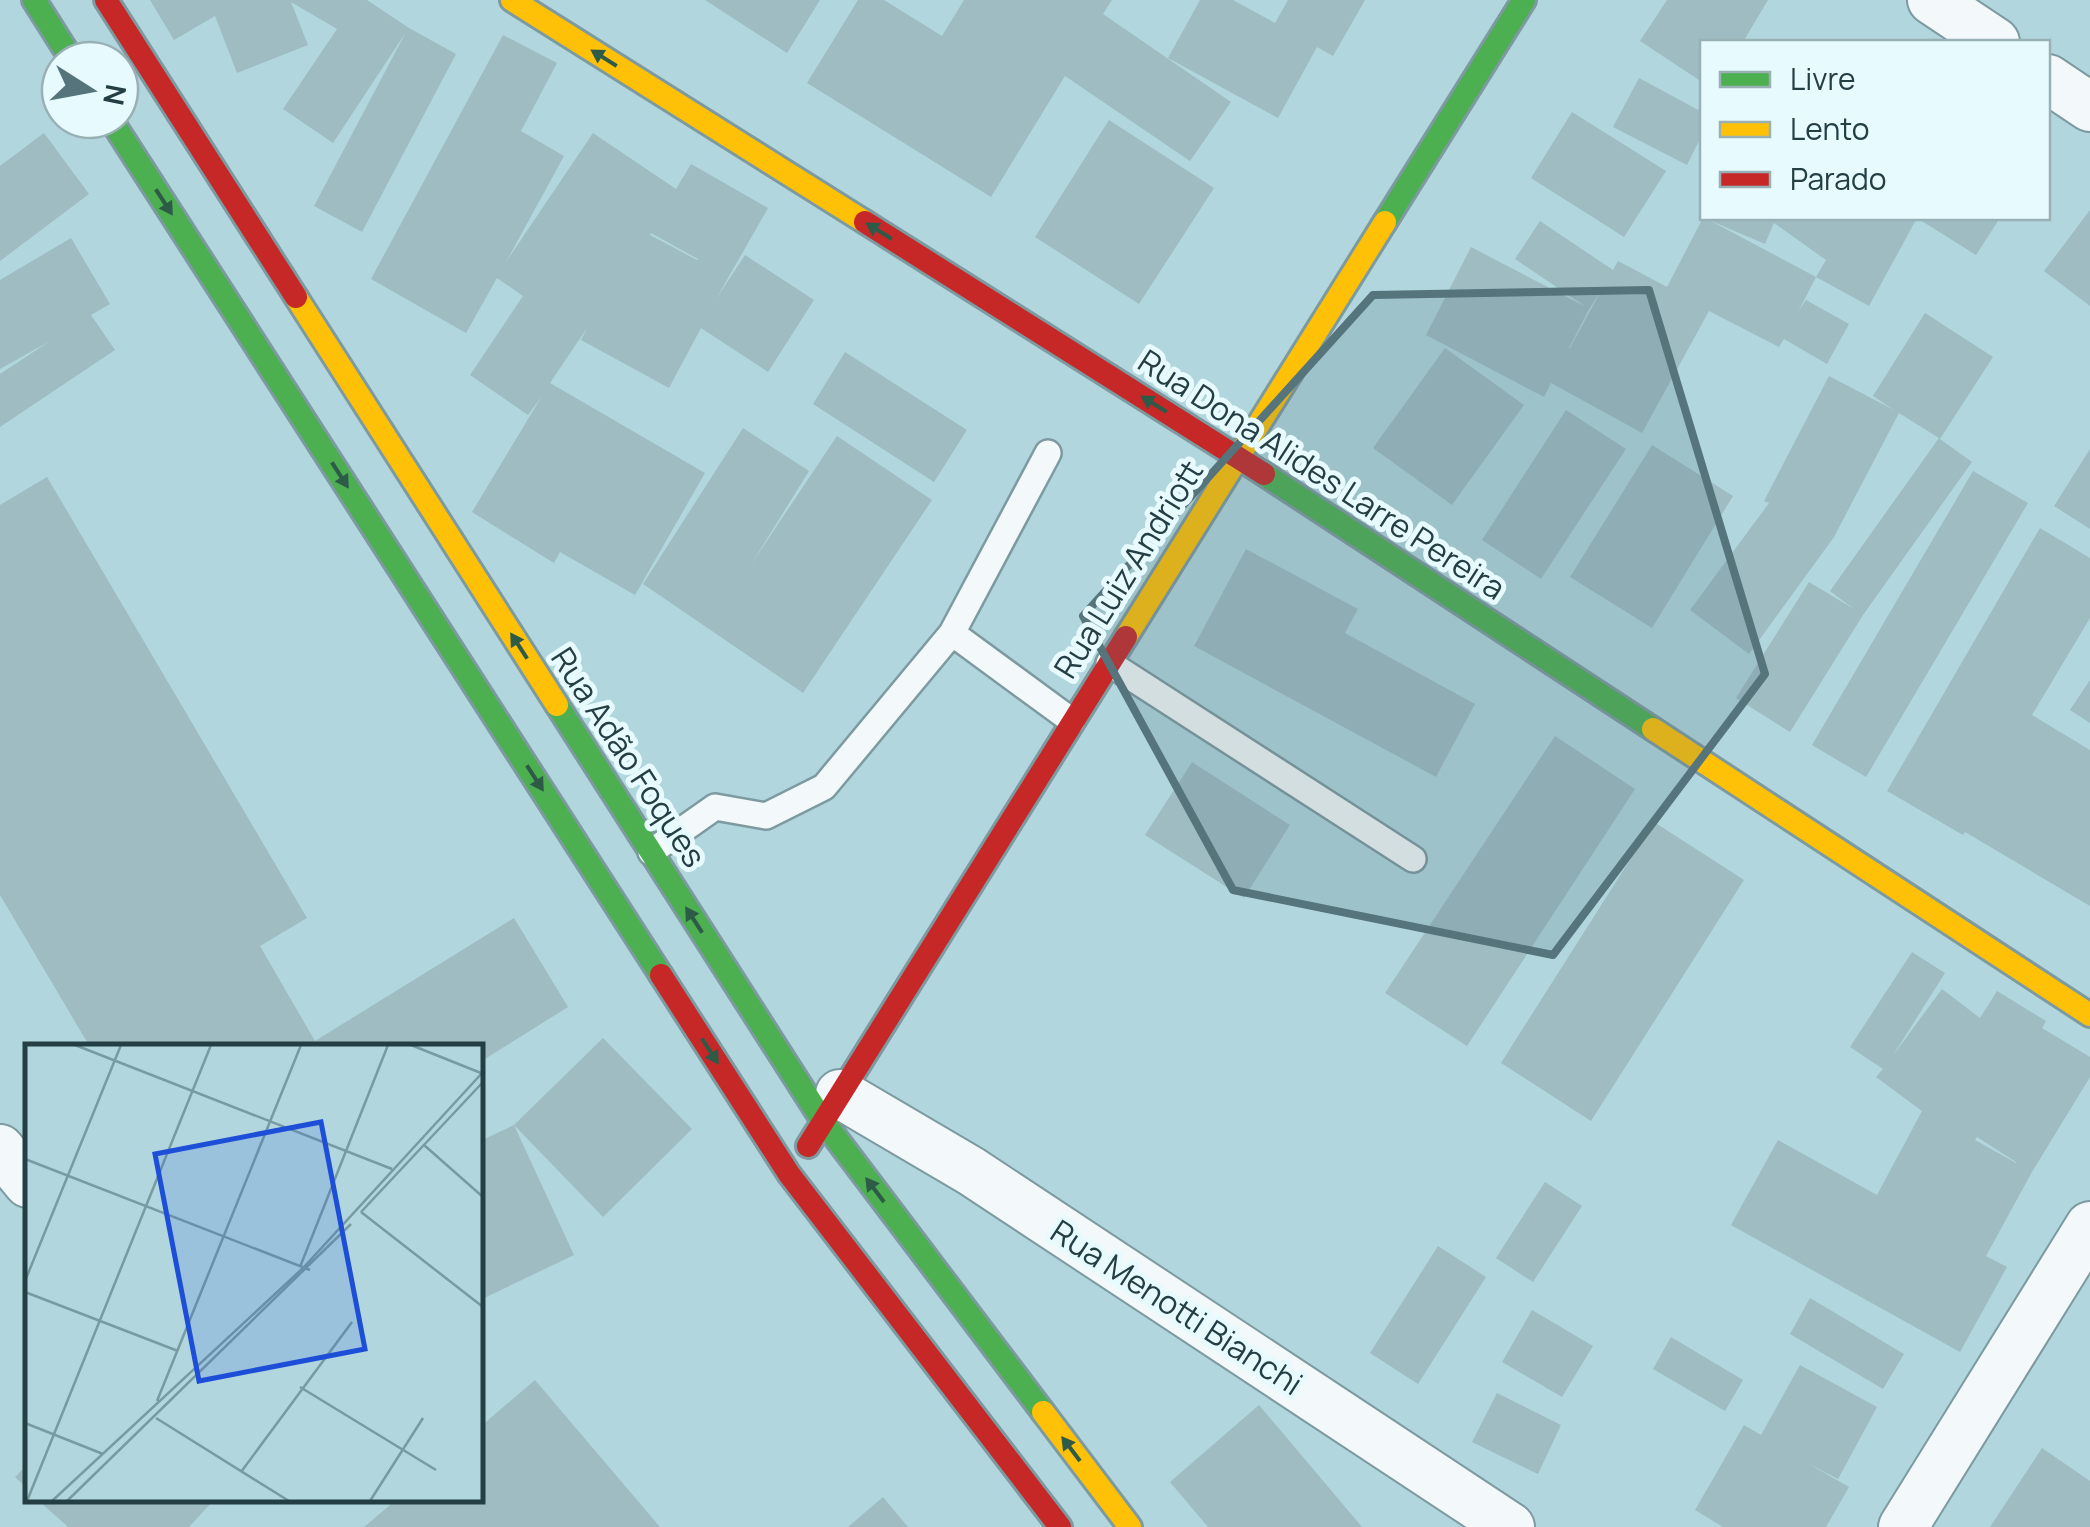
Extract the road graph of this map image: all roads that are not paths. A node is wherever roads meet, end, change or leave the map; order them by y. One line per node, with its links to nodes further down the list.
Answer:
1 (34, 0): 6 (main road)
2 (106, 0): 16 (main road, Rua Adão Foques, one-way to 2)
3 (512, 0): 12 (main road, Rua Dona Alides Larre Pereira, one-way to 3)
4 (1524, 0): 12 (main road, Rua Luiz Andriott)
5 (1932, 0): 7 (street)
6 (59, 40)
7 (1991, 40)
8 (2050, 79): 9 (street)
9 (2090, 108)
10 (124, 140): 21 (main road, one-way to 21)
11 (1048, 453): 13 (lane)
12 (1237, 456): 14 (main road, Rua Luiz Andriott); 18 (main road, Rua Dona Alides Larre Pereira)
13 (952, 633): 15 (lane); 16 (lane)
14 (1109, 663): 15 (main road, Rua Luiz Andriott); 17 (lane)
15 (1072, 722): 19 (main road, Rua Luiz Andriott)
16 (651, 852): 19 (main road, Rua Adão Foques, one-way to 16)
17 (1413, 859)
18 (2090, 1015)
19 (831, 1108): 21 (main road, Rua Luiz Andriott); 25 (main road, Rua Adão Foques, one-way to 19); 26 (street, Rua Menotti Bianchi)
20 (1, 1150): 22 (street)
21 (790, 1174): 24 (main road)
22 (25, 1178)
23 (2090, 1226): 27 (street)
24 (1060, 1527)
25 (1130, 1527)
26 (1510, 1527)
27 (1903, 1527)

